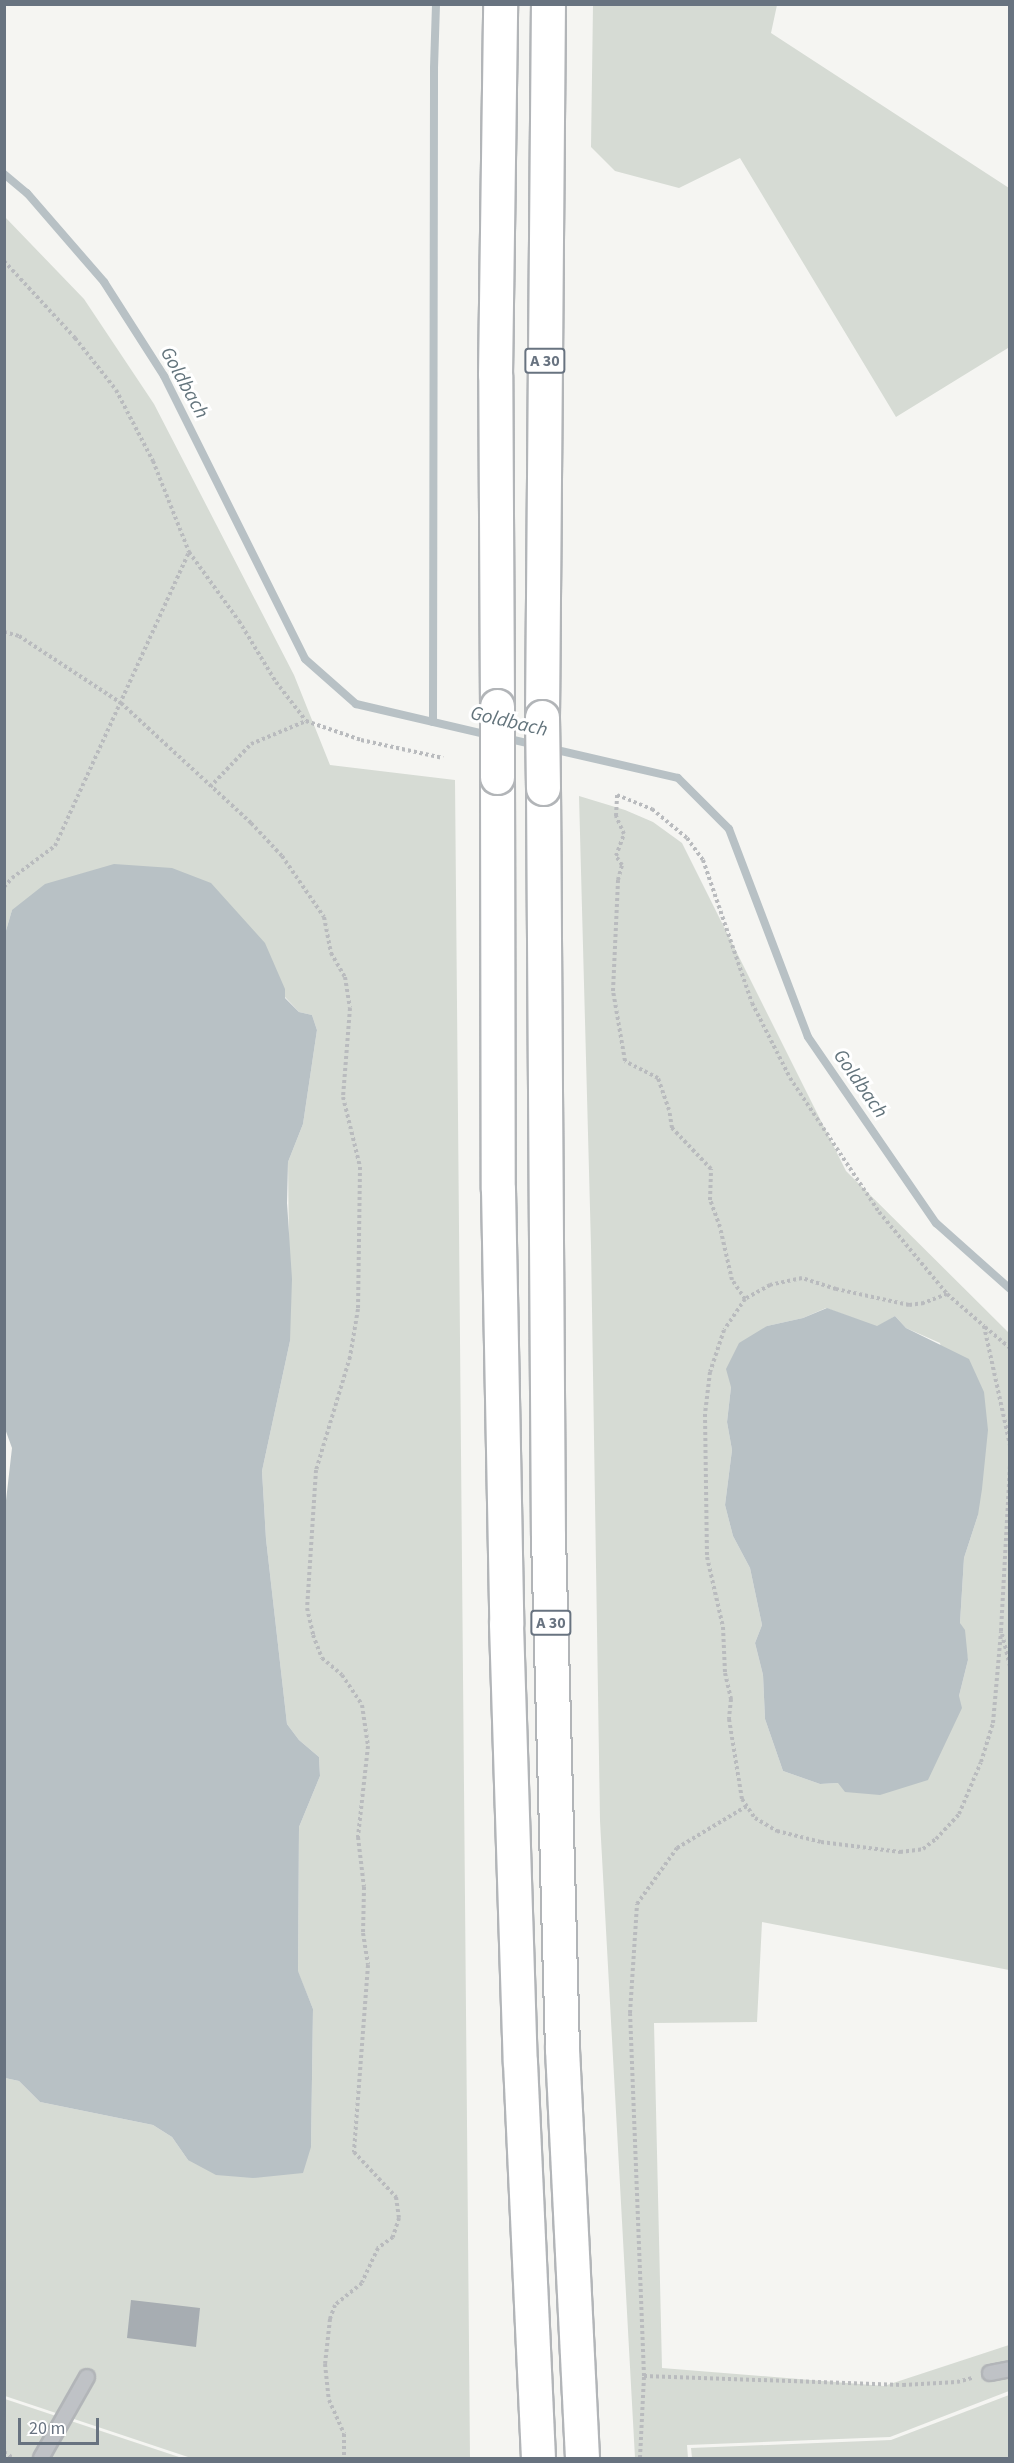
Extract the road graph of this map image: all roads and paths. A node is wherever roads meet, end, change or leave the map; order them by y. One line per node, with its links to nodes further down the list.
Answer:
1 (500, 4): 28 (highway, A 30, bridge)
2 (548, 4): 29 (highway, A 30, bridge)
3 (4, 261): 4 (path)
4 (189, 552): 6 (path); 7 (path)
5 (4, 632): 6 (path)
6 (121, 703): 9 (path); 10 (path)
7 (306, 721): 8 (path); 9 (path)
8 (443, 758)
9 (210, 787): 27 (path)
10 (4, 887)
11 (947, 1294): 12 (path); 12 (path); 13 (path)
12 (745, 1299): 19 (path)
13 (984, 1326): 14 (path); 15 (path)
14 (1010, 1348)
15 (1010, 1445)
16 (1010, 1463): 17 (path)
17 (1001, 1630): 18 (path); 19 (path)
18 (1010, 1666)
19 (747, 1806): 22 (path)
20 (1010, 2368): 21 (lane)
21 (990, 2373): 22 (path)
22 (644, 2376): 30 (path)
23 (87, 2377): 26 (lane)
24 (4, 2452): 25 (path)
25 (14, 2458)
26 (41, 2458)
27 (344, 2458)
28 (538, 2458)
29 (582, 2458)
30 (640, 2458)

